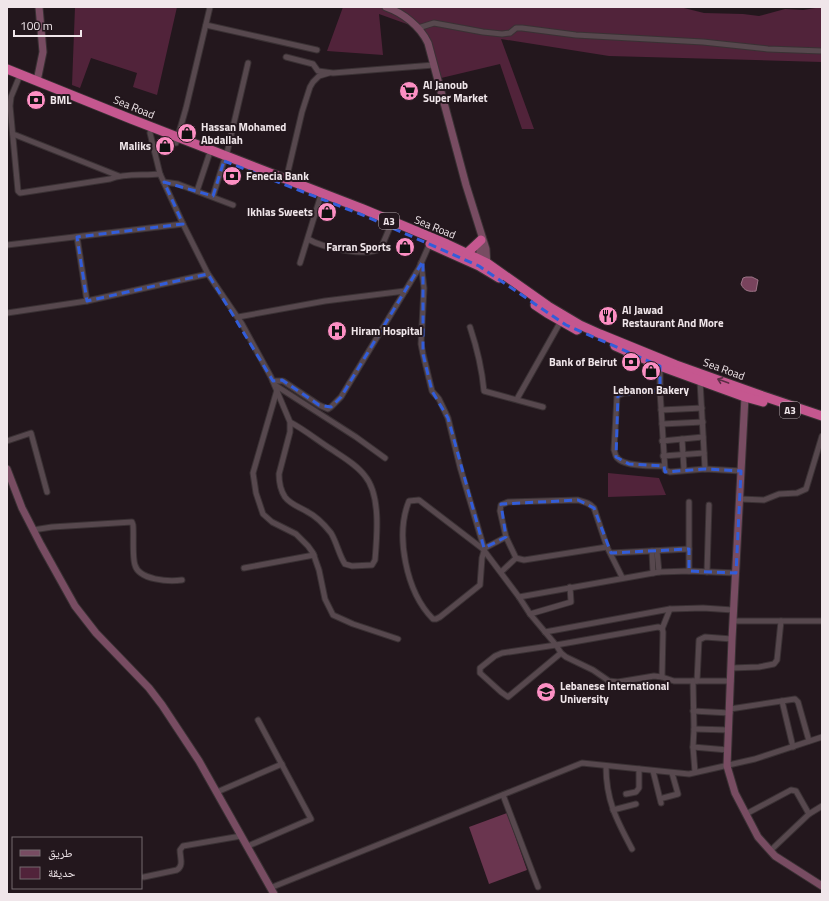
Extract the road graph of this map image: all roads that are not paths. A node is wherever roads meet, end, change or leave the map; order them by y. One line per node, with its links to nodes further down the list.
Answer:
1 (39, 7): 15 (main road)
2 (210, 7): 4 (street)
3 (386, 7): 5 (main road)
4 (206, 25): 6 (street); 18 (street)
5 (418, 28): 7 (street); 10 (main road)
6 (317, 50)
7 (822, 51)
8 (286, 57): 12 (street)
9 (248, 63): 20 (street)
10 (434, 65): 12 (street); 33 (main road)
11 (7, 69): 15 (highway, Sea Road / A3)
12 (333, 73): 23 (street)
13 (7, 75): 14 (highway, Sea Road / A3)
14 (18, 80): 16 (highway, Sea Road / A3); 17 (street)
15 (37, 81): 18 (highway, Sea Road / A3)
16 (150, 133): 18 (highway, Sea Road / A3); 21 (street)
17 (13, 134): 22 (street); 22 (street)
18 (177, 140): 19 (highway, Sea Road / A3); 20 (highway, Sea Road / A3)
19 (209, 155): 20 (highway, Sea Road / A3); 25 (street)
20 (225, 159): 23 (highway, Sea Road / A3); 26 (street); 27 (highway, Sea Road / A3)
21 (160, 174): 22 (street); 24 (street)
22 (119, 176)
23 (286, 180): 36 (highway, Sea Road / A3)
24 (164, 182): 25 (street); 29 (street)
25 (197, 191): 26 (street)
26 (213, 196): 28 (street)
27 (320, 198): 30 (highway, Sea Road / A3); 32 (street)
28 (233, 205)
29 (183, 224): 31 (street); 40 (street)
30 (390, 227): 32 (street); 34 (highway, Sea Road / A3)
31 (77, 237): 35 (street); 42 (street)
32 (308, 238): 37 (street)
33 (481, 239): 36 (highway); 39 (main road)
34 (430, 243): 38 (street); 39 (highway, Sea Road / A3)
35 (7, 245)
36 (467, 253): 39 (highway, Sea Road / A3)
37 (300, 263)
38 (421, 263): 41 (street); 83 (street)
39 (483, 265): 45 (highway, Sea Road / A3); 51 (highway, Sea Road / A3, one-way to 39)
40 (208, 274): 42 (street); 44 (street)
41 (405, 291): 44 (street); 49 (street)
42 (87, 301): 43 (street)
43 (7, 313)
44 (238, 317): 49 (street)
45 (560, 321): 47 (highway, Sea Road / A3); 52 (street)
46 (470, 327): 52 (street)
47 (660, 366): 48 (highway, Sea Road / A3); 50 (street)
48 (700, 381): 51 (highway, Sea Road / A3); 54 (street)
49 (275, 385): 58 (street); 69 (street); 86 (street)
50 (660, 391): 55 (street); 70 (street)
51 (746, 394): 56 (highway, Sea Road / A3); 57 (highway, Sea Road / A3); 74 (main road)
52 (517, 399): 53 (street)
53 (542, 407)
54 (702, 408): 55 (street); 59 (street)
55 (661, 410): 60 (street)
56 (822, 416)
57 (822, 420)
58 (290, 422): 58 (street)
59 (703, 422): 60 (street); 62 (street)
60 (662, 424): 65 (street)
61 (822, 436): 76 (street)
62 (703, 437): 63 (street); 66 (street)
63 (682, 439): 65 (street); 67 (street)
64 (7, 441): 75 (street)
65 (662, 441): 68 (street)
66 (704, 453): 67 (street); 72 (street)
67 (683, 455): 68 (street); 73 (street)
68 (663, 456): 70 (street)
69 (385, 458)
70 (664, 466): 73 (street)
71 (7, 469): 79 (main road)
72 (705, 469): 73 (street); 74 (street)
73 (684, 470)
74 (741, 471): 76 (main road)
75 (46, 492)
76 (740, 499): 93 (main road)
77 (689, 502): 82 (street)
78 (709, 505): 92 (street)
79 (33, 530): 95 (street); 132 (main road)
80 (506, 537): 81 (street); 83 (street); 87 (street)
81 (607, 547): 85 (street); 87 (street)
82 (689, 549): 84 (street); 89 (street)
83 (484, 550): 83 (street); 90 (street)
84 (655, 551): 85 (street); 91 (street)
85 (611, 553): 94 (street)
86 (314, 555): 88 (street); 106 (street)
87 (516, 558): 90 (street)
88 (244, 568)
89 (689, 571): 91 (street); 92 (street)
90 (501, 572): 97 (street)
91 (656, 572): 94 (street)
92 (707, 572): 93 (street)
93 (736, 573): 99 (main road)
94 (622, 578): 96 (street)
95 (182, 580)
96 (570, 587): 97 (street); 100 (street)
97 (519, 597): 100 (street)
98 (670, 609): 99 (street); 104 (street); 105 (street)
99 (733, 610): 101 (main road)
100 (530, 614): 105 (street)
101 (733, 621): 102 (street); 107 (main road)
102 (781, 621): 103 (street); 110 (street)
103 (822, 621)
104 (662, 629): 108 (street); 111 (street)
105 (545, 632): 108 (street)
106 (398, 639)
107 (732, 639): 110 (main road); 112 (street)
108 (556, 645): 109 (street); 109 (street)
109 (561, 653): 111 (street)
110 (731, 668): 113 (main road)
111 (662, 677): 112 (street)
112 (695, 681): 113 (street); 115 (street)
113 (731, 681): 116 (main road)
114 (782, 700): 116 (street); 121 (street); 123 (street)
115 (693, 711): 116 (street); 118 (street)
116 (730, 711): 119 (main road)
117 (258, 720): 125 (street)
118 (694, 729): 119 (street); 122 (street)
119 (729, 730): 124 (main road)
120 (822, 737): 121 (street)
121 (809, 742): 123 (street)
122 (693, 747): 124 (street); 130 (street)
123 (793, 747): 127 (street)
124 (728, 750): 127 (main road)
125 (282, 764): 132 (street); 141 (street)
126 (606, 766): 128 (street); 134 (street); 137 (street)
127 (727, 766): 130 (street); 138 (main road)
128 (639, 769): 129 (street); 133 (street)
129 (654, 771): 131 (street); 131 (street)
130 (695, 772): 131 (street)
131 (672, 773)
132 (217, 792): 140 (main road)
133 (626, 794)
134 (503, 795): 147 (street); 148 (street)
135 (636, 804): 137 (street)
136 (822, 806): 139 (street)
137 (613, 810): 142 (street)
138 (746, 814): 139 (street); 143 (main road)
139 (809, 814): 143 (street)
140 (241, 836): 141 (main road); 144 (street)
141 (248, 846): 148 (main road)
142 (632, 849)
143 (770, 851): 145 (main road)
144 (144, 877)
145 (819, 881): 146 (main road)
146 (822, 886)
147 (538, 887)
148 (272, 891)

